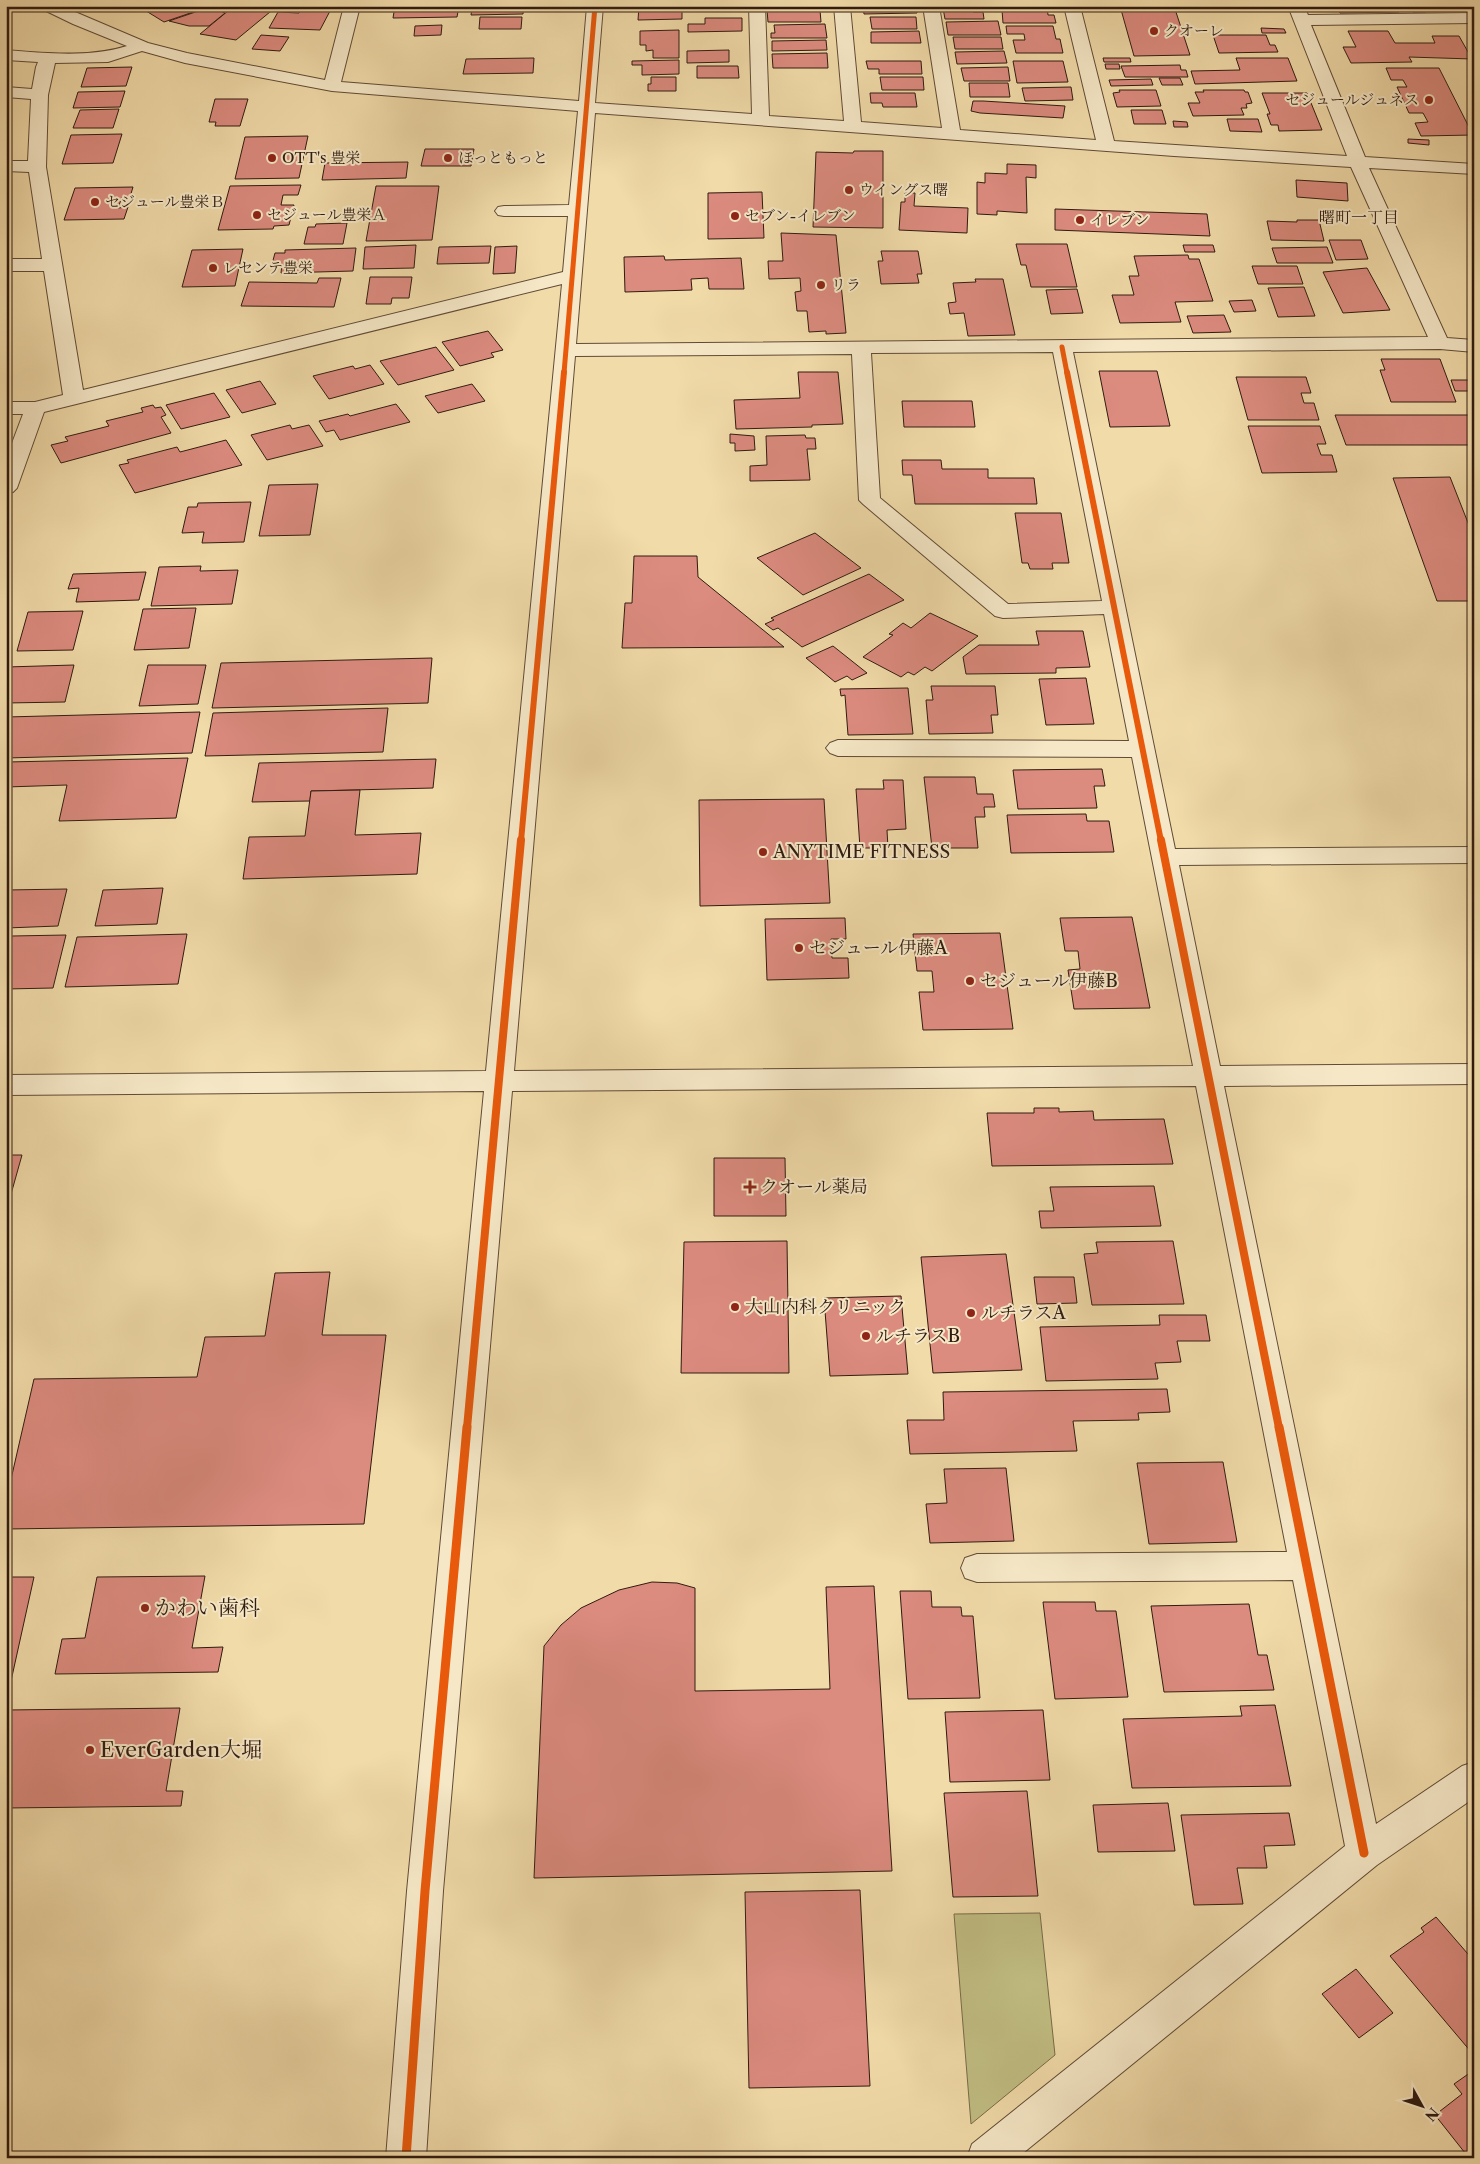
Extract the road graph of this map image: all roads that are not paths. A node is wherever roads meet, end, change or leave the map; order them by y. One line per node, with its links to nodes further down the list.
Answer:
1 (48, 6): 10 (street)
2 (352, 6): 13 (street)
3 (595, 6): 16 (street)
4 (757, 6): 17 (street)
5 (842, 6): 18 (street)
6 (931, 6): 19 (street)
7 (1072, 6): 20 (street)
8 (1299, 13): 9 (street); 21 (street)
9 (1474, 18)
10 (142, 46): 12 (street); 13 (street)
11 (6, 55): 12 (street)
12 (49, 58): 15 (street)
13 (332, 86): 16 (street)
14 (6, 92): 15 (street)
15 (40, 95): 23 (street)
16 (586, 107): 17 (street); 25 (street)
17 (762, 120): 18 (street)
18 (853, 127): 19 (street)
19 (952, 134): 20 (street)
20 (1106, 146): 21 (street)
21 (1358, 162): 24 (street); 30 (street)
22 (6, 166): 23 (street)
23 (37, 168): 28 (street)
24 (1474, 169)
25 (577, 210): 26 (street); 29 (street)
26 (504, 211)
27 (6, 265): 28 (street)
28 (52, 265): 35 (street)
29 (571, 276): 34 (street); 35 (street)
30 (1440, 343): 31 (street); 32 (street)
31 (1474, 346)
32 (1062, 347): 33 (street); 39 (street)
33 (861, 348): 34 (street); 39 (street)
34 (566, 350): 46 (street)
35 (74, 398): 37 (street)
36 (6, 408): 37 (street)
37 (35, 408): 38 (street)
38 (6, 488)
39 (1114, 607): 41 (street)
40 (838, 748): 41 (street)
41 (1143, 749): 43 (street)
42 (1474, 855): 43 (street)
43 (1164, 857): 45 (street)
44 (1474, 1074): 45 (street)
45 (1208, 1076): 46 (street); 48 (street)
46 (499, 1082): 47 (street); 52 (street)
47 (6, 1085)
48 (1307, 1566): 49 (street); 51 (street)
49 (977, 1568)
50 (1474, 1778): 51 (street)
51 (1364, 1853): 53 (street)
52 (406, 2158)
53 (986, 2158)

